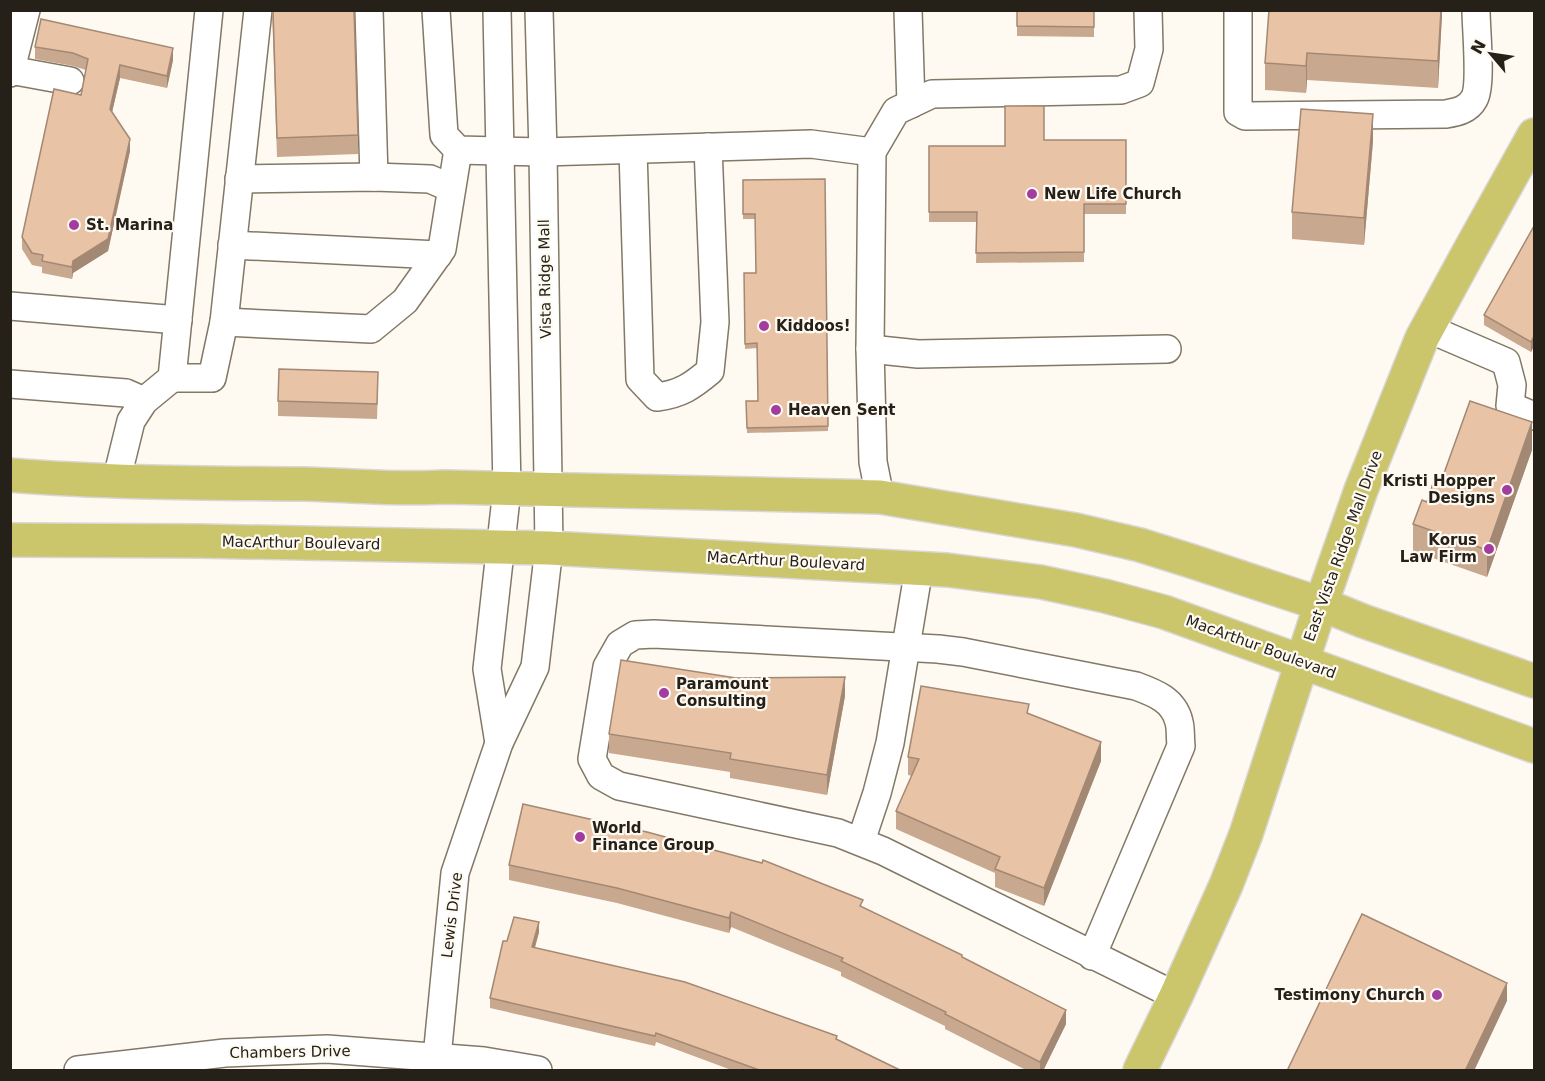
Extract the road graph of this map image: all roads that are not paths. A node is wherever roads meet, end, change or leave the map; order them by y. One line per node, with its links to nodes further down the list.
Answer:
1 (26, 10): 12 (street)
2 (209, 10): 28 (street)
3 (258, 10): 23 (street)
4 (369, 10): 22 (street)
5 (436, 10): 17 (street)
6 (497, 10): 19 (street)
7 (539, 10): 20 (street, Vista Ridge Mall)
8 (908, 10): 14 (street)
9 (1148, 10): 14 (street)
10 (1238, 10): 11 (street)
11 (1476, 10)
12 (11, 71): 13 (street)
13 (70, 81)
14 (911, 104): 21 (street)
15 (1534, 135): 30 (main road, East Vista Ridge Mall Drive)
16 (708, 147): 18 (street); 18 (street); 21 (street)
17 (458, 150): 19 (street); 24 (street)
18 (633, 150): 20 (street)
19 (500, 151): 20 (street); 39 (street)
20 (543, 152): 40 (street, Vista Ridge Mall)
21 (872, 152): 31 (street)
22 (374, 177): 23 (street); 24 (street)
23 (239, 179): 25 (street)
24 (451, 188): 26 (street)
25 (232, 245): 26 (street); 29 (street)
26 (438, 255): 29 (street)
27 (10, 306): 28 (street)
28 (178, 320): 33 (street)
29 (224, 321): 33 (street)
30 (1427, 328): 36 (street); 46 (main road, East Vista Ridge Mall Drive)
31 (870, 349): 32 (street); 41 (street)
32 (1167, 349)
33 (172, 378): 35 (street)
34 (10, 384): 35 (street)
35 (144, 401): 38 (street)
36 (1534, 416)
37 (10, 475): 38 (main road)
38 (116, 482): 39 (main road)
39 (507, 489): 40 (main road); 43 (street)
40 (548, 490): 41 (main road); 44 (street, Vista Ridge Mall)
41 (880, 497): 46 (main road)
42 (10, 540): 43 (main road, MacArthur Boulevard)
43 (502, 546): 44 (main road, MacArthur Boulevard); 50 (street, Lewis Drive)
44 (549, 548): 45 (main road, MacArthur Boulevard); 50 (street, Lewis Drive)
45 (919, 568): 47 (street); 48 (main road, MacArthur Boulevard)
46 (1321, 604): 48 (main road, East Vista Ridge Mall Drive); 49 (main road)
47 (907, 647): 52 (street); 52 (street); 53 (street)
48 (1302, 663): 51 (main road, MacArthur Boulevard); 54 (main road, East Vista Ridge Mall Drive)
49 (1534, 681)
50 (499, 743): 55 (street, Lewis Drive)
51 (1534, 746)
52 (861, 841): 53 (street)
53 (1092, 956): 54 (street)
54 (1176, 996): 58 (main road, East Vista Ridge Mall Drive)
55 (437, 1057): 56 (street, Chambers Drive); 57 (street, Chambers Drive)
56 (78, 1071)
57 (538, 1071)
58 (1140, 1071)

